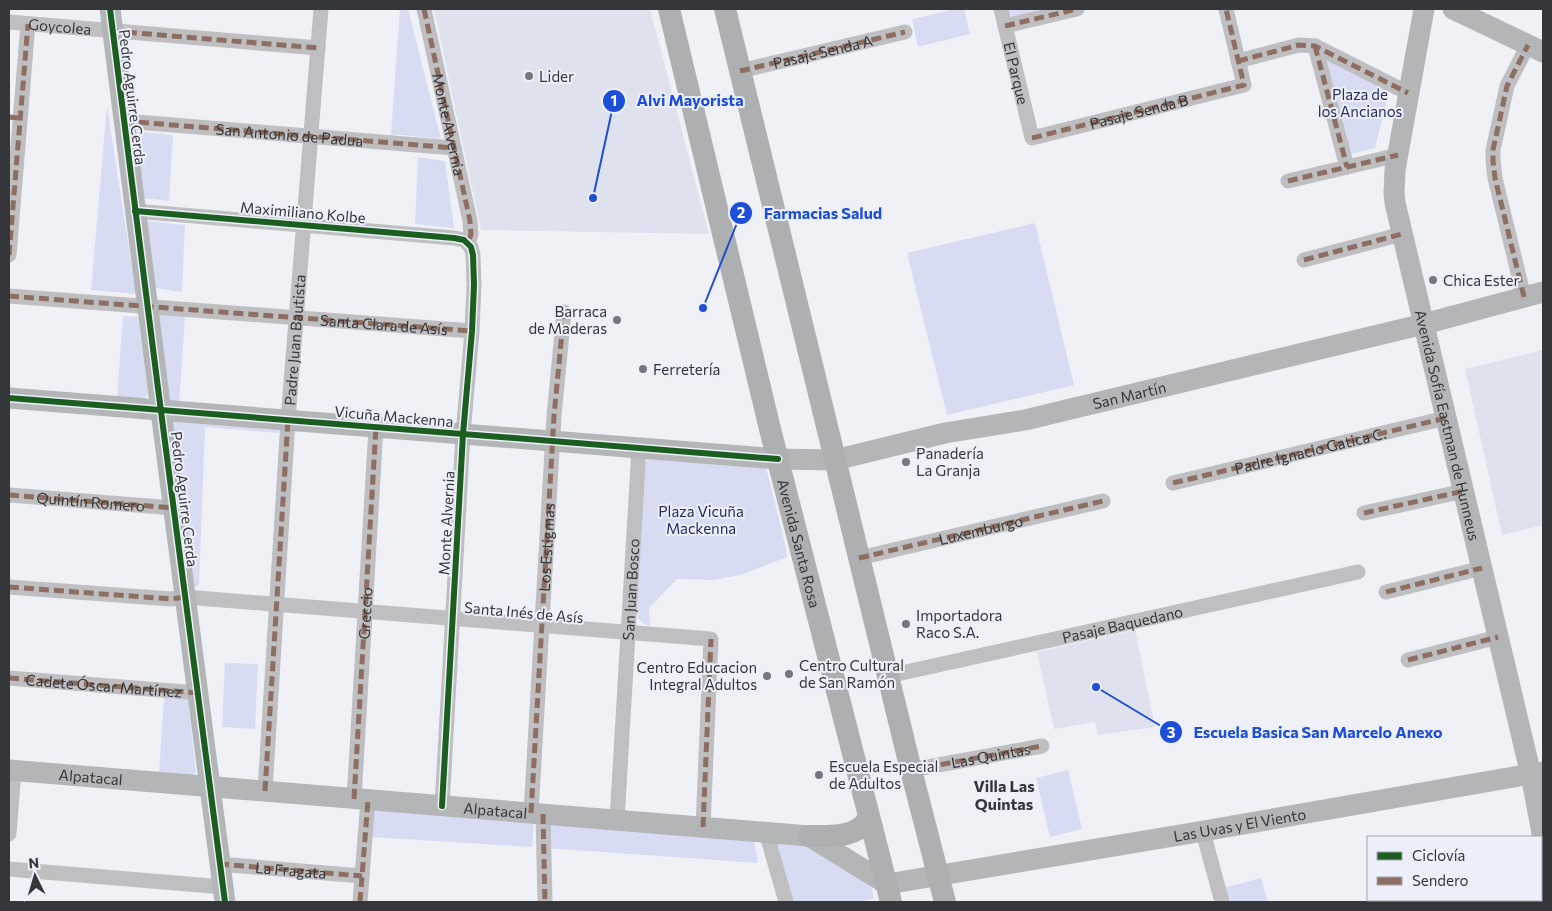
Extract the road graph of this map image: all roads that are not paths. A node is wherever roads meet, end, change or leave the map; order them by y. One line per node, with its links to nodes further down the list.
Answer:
1 (110, 9): 14 (street, Pedro Aguirre Cerda)
2 (320, 9): 17 (street, Padre Juan Bautista)
3 (424, 9): 26 (street, Monte Alvernia)
4 (669, 9): 52 (main road, Avenida Santa Rosa)
5 (725, 9): 20 (main road)
6 (1001, 9): 13 (street, El Parque)
7 (1077, 9): 13 (street)
8 (1226, 9): 19 (street)
9 (1424, 9): 21 (street, Avenida Sofía Eastman de Hunneus)
10 (1453, 9): 18 (street)
11 (9, 22): 12 (street, Goycolea)
12 (28, 24): 14 (street, Goycolea); 22 (street)
13 (1005, 26): 25 (street, El Parque)
14 (112, 30): 17 (street, Goycolea); 23 (street, Pedro Aguirre Cerda)
15 (906, 32): 20 (street, Pasaje Senda A)
16 (1315, 46): 19 (street); 21 (street); 29 (street)
17 (318, 48): 24 (street, Padre Juan Bautista)
18 (1536, 48): 37 (street)
19 (1238, 61): 25 (street, Pasaje Senda B)
20 (740, 71): 53 (main road)
21 (1408, 93): 27 (street, Avenida Sofía Eastman de Hunneus)
22 (15, 118): 28 (street)
23 (124, 121): 24 (street, San Antonio de Padua); 31 (street, Pedro Aguirre Cerda)
24 (310, 136): 26 (street, San Antonio de Padua); 32 (street, Padre Juan Bautista)
25 (1032, 138)
26 (454, 148): 34 (street, Monte Alvernia)
27 (1398, 155): 29 (street); 33 (street, Avenida Sofía Eastman de Hunneus)
28 (13, 160): 35 (street)
29 (1347, 167): 30 (street)
30 (1288, 181)
31 (135, 211): 32 (street, Maximiliano Kolbe); 39 (street, Pedro Aguirre Cerda)
32 (303, 225): 34 (street, Maximiliano Kolbe); 41 (street, Padre Juan Bautista)
33 (1402, 234): 36 (street); 42 (street, Avenida Sofía Eastman de Hunneus)
34 (468, 244): 43 (street, Monte Alvernia)
35 (9, 255)
36 (1304, 260)
37 (1534, 294): 42 (street)
38 (9, 296): 39 (street, Santa Clara de Asís)
39 (147, 307): 41 (street, Santa Clara de Asís); 45 (street, Pedro Aguirre Cerda)
40 (564, 312): 50 (street, Los Estigmas)
41 (296, 318): 43 (street, Santa Clara de Asís); 47 (street, Padre Juan Bautista)
42 (1424, 324): 46 (street, Avenida Sofía Eastman de Hunneus); 53 (street, San Martín)
43 (472, 331): 49 (street, Monte Alvernia)
44 (9, 398): 45 (street, Vicuña Mackenna)
45 (161, 410): 47 (street, Vicuña Mackenna); 58 (street, Pedro Aguirre Cerda)
46 (1446, 418): 54 (street, Padre Ignacio Gatica C.); 55 (street, Avenida Sofía Eastman de Hunneus)
47 (288, 420): 48 (street, Vicuña Mackenna); 66 (street, Padre Juan Bautista)
48 (376, 427): 49 (street, Vicuña Mackenna); 67 (street, Greccio)
49 (463, 434): 50 (street, Vicuña Mackenna); 68 (street, Monte Alvernia)
50 (553, 441): 51 (street, Vicuña Mackenna); 69 (street, Los Estigmas)
51 (639, 448): 52 (street, Vicuña Mackenna); 70 (street, San Juan Bosco)
52 (778, 459): 53 (street, Vicuña Mackenna); 85 (main road, Avenida Santa Rosa)
53 (835, 460): 60 (main road)
54 (1173, 483)
55 (1464, 491): 59 (street); 61 (street, Avenida Sofía Eastman de Hunneus)
56 (9, 495): 58 (street, Quintín Romero)
57 (1103, 501): 60 (street, Luxemburgo)
58 (174, 508): 65 (street, Pedro Aguirre Cerda)
59 (1364, 513)
60 (859, 558): 73 (main road)
61 (1482, 568): 64 (street); 71 (street, Avenida Sofía Eastman de Hunneus)
62 (1358, 572): 73 (street, Pasaje Baquedano)
63 (9, 587): 65 (street, Santa Inés de Asís)
64 (1386, 592)
65 (185, 597): 66 (street, Santa Inés de Asís); 75 (street, Pedro Aguirre Cerda)
66 (276, 604): 67 (street, Santa Inés de Asís); 81 (street, Padre Juan Bautista)
67 (366, 612): 68 (street, Santa Inés de Asís); 82 (street, Greccio)
68 (453, 618): 69 (street, Santa Inés de Asís); 83 (street, Monte Alvernia)
69 (542, 626): 70 (street, Santa Inés de Asís); 84 (street, Los Estigmas)
70 (628, 632): 86 (street, San Juan Bosco); 87 (street, Santa Inés de Asís)
71 (1498, 637): 72 (street); 79 (street, Avenida Sofía Eastman de Hunneus)
72 (1408, 660)
73 (888, 676): 77 (main road)
74 (9, 678): 75 (street, Cadete Óscar Martínez)
75 (198, 693): 80 (street, Pedro Aguirre Cerda)
76 (1042, 746): 77 (street, Las Quintas)
77 (911, 770): 96 (main road)
78 (12, 771): 80 (street, Alpatacal); 90 (street)
79 (1537, 774): 89 (street, Las Uvas y El Viento); 92 (street, Avenida Sofía Eastman de Hunneus)
80 (210, 787): 81 (street, Alpatacal); 93 (street, Pedro Aguirre Cerda)
81 (265, 791): 82 (street, Alpatacal)
82 (361, 799): 83 (street, Alpatacal); 95 (street, Greccio)
83 (442, 806): 84 (street, Alpatacal)
84 (537, 814): 86 (street, Alpatacal); 100 (street, Los Estigmas)
85 (869, 818): 91 (main road); 97 (main road, Avenida Santa Rosa)
86 (617, 820): 87 (street, Alpatacal)
87 (703, 827): 88 (street, Alpatacal)
88 (766, 832): 91 (street, Alpatacal); 101 (street)
89 (1203, 832): 96 (street, Las Uvas y El Viento); 103 (street)
90 (9, 834)
91 (809, 836): 97 (street, Alpatacal)
92 (1543, 838)
93 (219, 864): 95 (street, La Fragata); 98 (street, Pedro Aguirre Cerda)
94 (9, 869): 98 (street)
95 (362, 876): 99 (street, Greccio)
96 (938, 876): 97 (street); 102 (main road)
97 (889, 893)
98 (224, 895)
99 (360, 902)
100 (545, 902)
101 (786, 902)
102 (945, 902)
103 (1222, 902)

